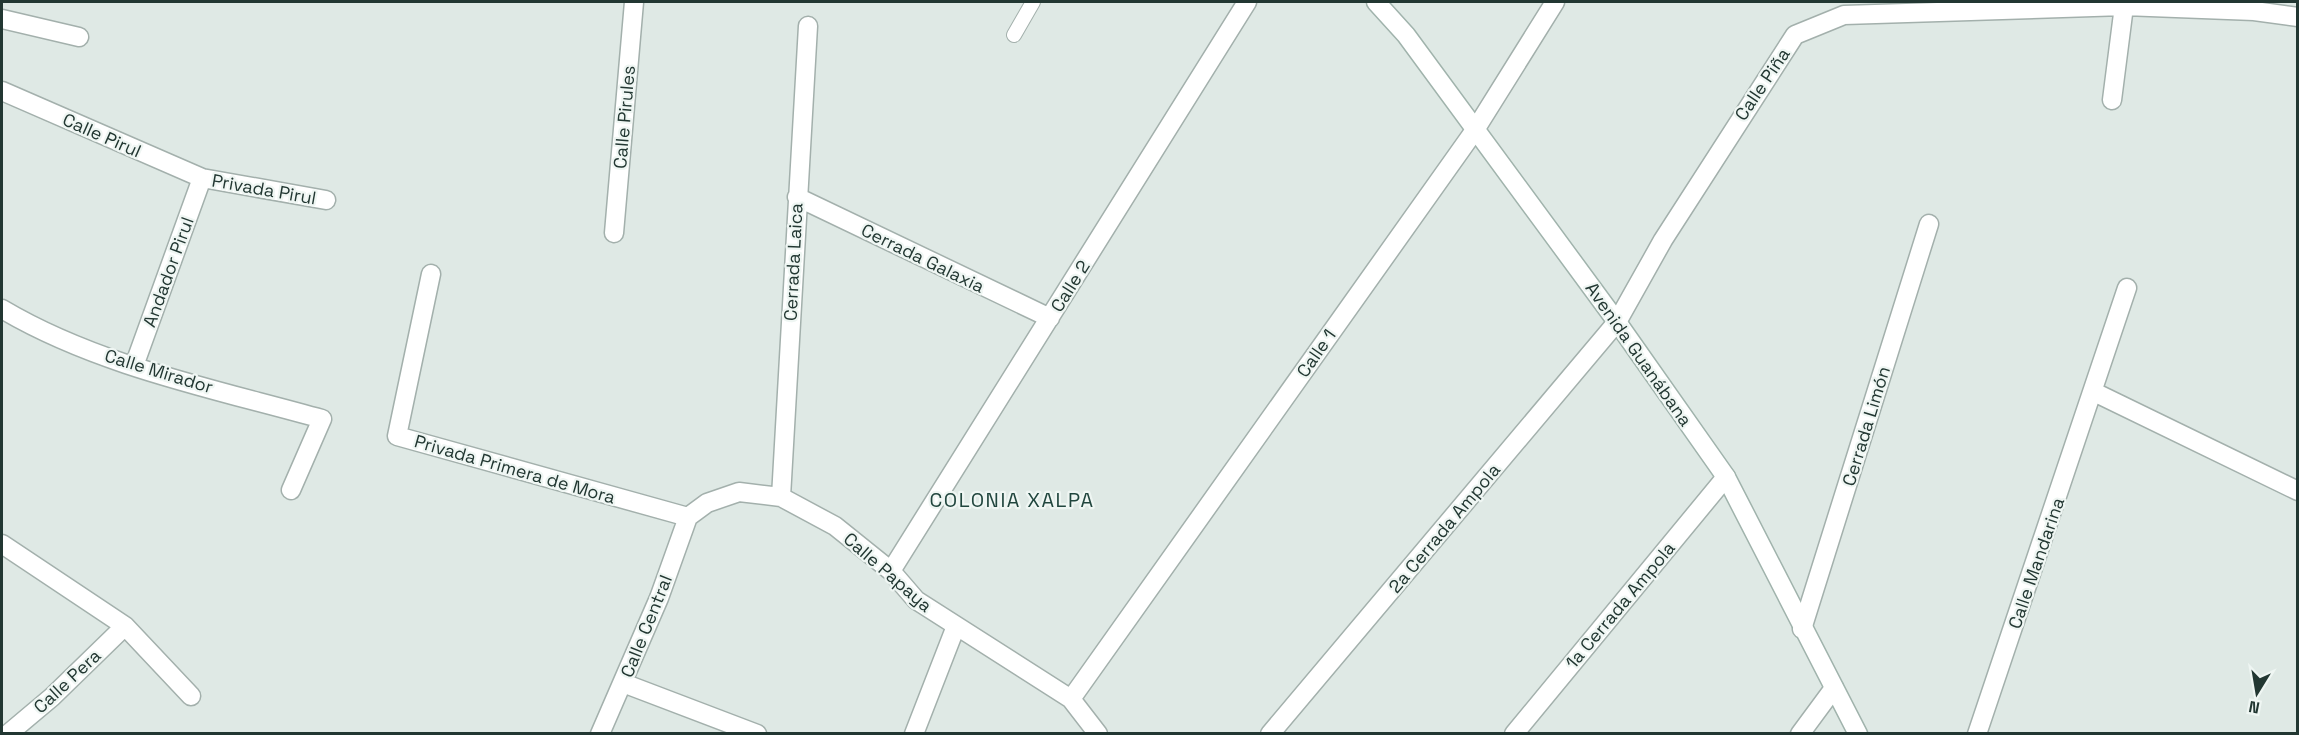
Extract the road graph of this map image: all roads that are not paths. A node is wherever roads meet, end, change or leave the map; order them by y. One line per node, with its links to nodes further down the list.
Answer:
1 (634, 2): 19 (street, Calle Pirules)
2 (1033, 2): 10 (lane)
3 (1247, 2): 23 (street, Calle 2)
4 (1376, 2): 14 (street, Avenida Guanábana)
5 (1555, 2): 14 (street, Calle 1)
6 (2124, 6): 7 (street, Calle Piña); 13 (street); 24 (street, Calle Piña)
7 (2298, 17)
8 (2, 19): 11 (street)
9 (808, 26): 16 (street, Cerrada Laica)
10 (1014, 35)
11 (79, 37)
12 (2, 91): 15 (street, Calle Pirul)
13 (2112, 100)
14 (1474, 130): 24 (street, Avenida Guanábana); 40 (street, Calle 1)
15 (202, 178): 17 (street, Privada Pirul); 25 (street, Andador Pirul)
16 (796, 197): 23 (street, Cerrada Galaxia); 30 (street, Cerrada Laica)
17 (326, 200)
18 (1929, 224): 36 (street, Cerrada Limón)
19 (614, 234)
20 (431, 274): 31 (street, Privada Primera de Mora)
21 (2127, 288): 26 (street, Calle Mandarina)
22 (2, 309): 25 (street, Calle Mirador)
23 (1050, 318): 33 (street, Calle 2)
24 (1617, 322): 27 (street, Avenida Guanábana); 46 (street, 2a Cerrada Ampola)
25 (134, 366): 28 (street, Calle Mirador)
26 (2094, 392): 29 (street); 50 (street, Calle Mandarina)
27 (1726, 477): 36 (street, Avenida Guanábana); 47 (street, 1a Cerrada Ampola)
28 (291, 490)
29 (2298, 491)
30 (781, 497): 31 (street, Calle Papaya); 33 (street, Calle Papaya)
31 (688, 517): 37 (street, Calle Central)
32 (2, 544): 34 (street)
33 (891, 571): 35 (street, Calle Papaya)
34 (125, 626): 39 (street); 41 (street, Calle Pera)
35 (956, 626): 40 (street, Calle Papaya); 44 (street)
36 (1802, 629): 38 (street, Avenida Guanábana)
37 (623, 683): 42 (street, Calle Central); 43 (street)
38 (1834, 688): 48 (street); 49 (street, Avenida Guanábana)
39 (191, 696)
40 (1071, 699): 45 (street, Calle Papaya)
41 (8, 734)
42 (600, 734)
43 (757, 734)
44 (914, 734)
45 (1098, 734)
46 (1270, 734)
47 (1514, 734)
48 (1800, 734)
49 (1858, 734)
50 (1977, 734)

